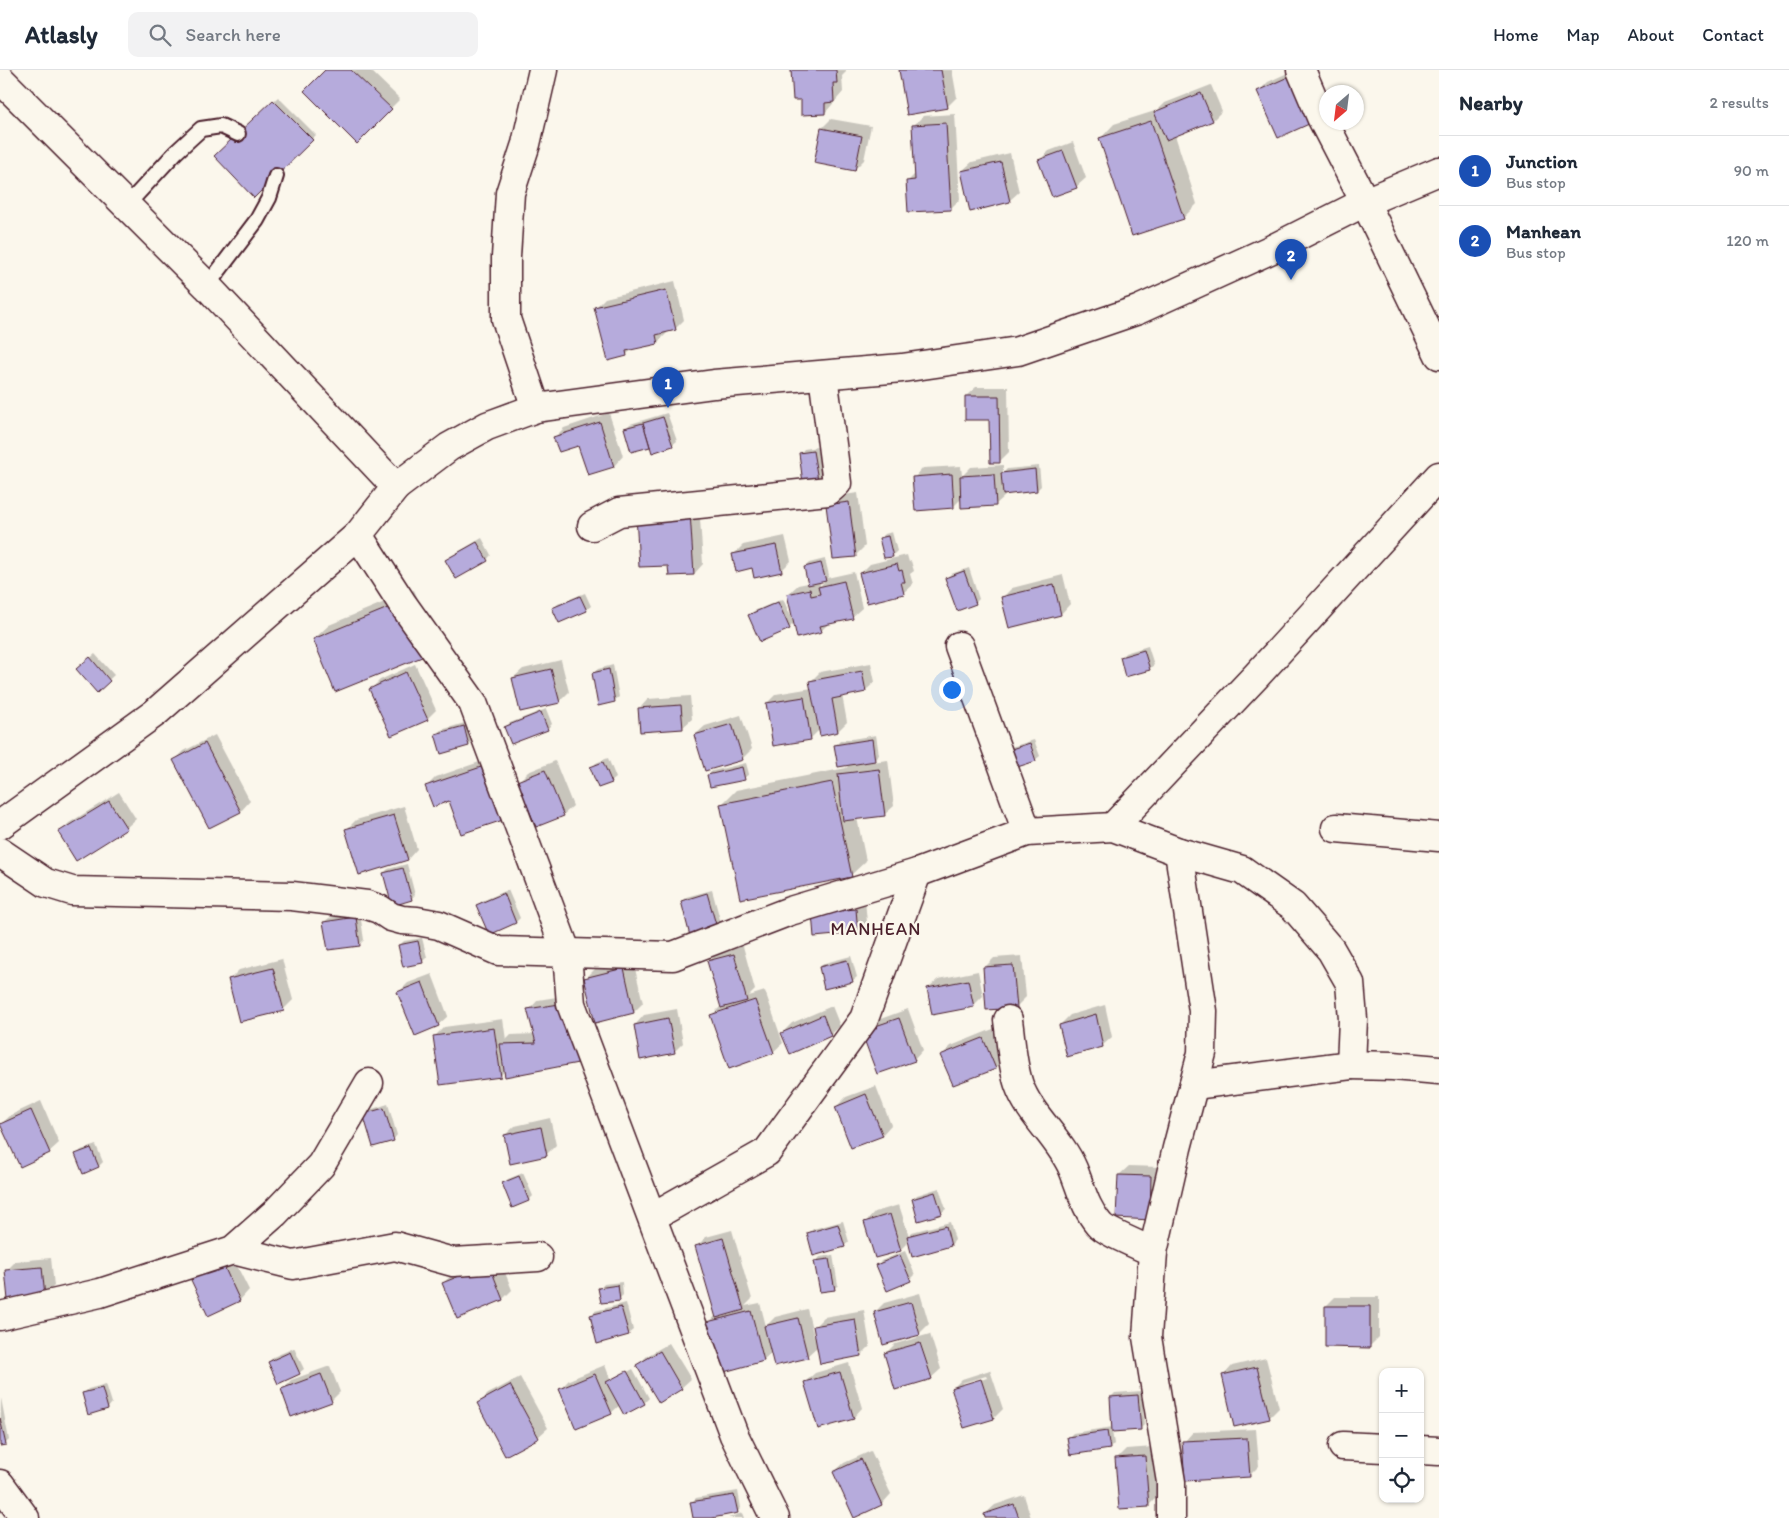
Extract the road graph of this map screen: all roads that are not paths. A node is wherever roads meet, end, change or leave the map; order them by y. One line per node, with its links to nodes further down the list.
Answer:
1 (543, 70): 12 (street)
2 (1301, 70): 7 (street)
3 (0, 79): 8 (street)
4 (238, 134): 8 (lane)
5 (1439, 171): 7 (street)
6 (276, 176): 9 (lane)
7 (1365, 202): 10 (street); 11 (street)
8 (127, 205): 9 (street)
9 (207, 286): 14 (street)
10 (1439, 355)
11 (823, 376): 12 (street); 15 (street)
12 (536, 408): 14 (street)
13 (1439, 476): 19 (street)
14 (396, 487): 16 (street)
15 (592, 526)
16 (358, 535): 18 (street); 26 (street)
17 (960, 646): 21 (street)
18 (0, 825)
19 (1113, 827): 21 (street); 24 (street)
20 (1336, 828): 22 (street)
21 (1027, 832): 25 (street)
22 (1439, 837)
23 (0, 852): 26 (street)
24 (1179, 852): 28 (street); 31 (street)
25 (917, 873): 26 (street); 32 (street)
26 (567, 954): 32 (street)
27 (1008, 1020): 34 (street)
28 (1351, 1065): 29 (street); 31 (street)
29 (1439, 1070)
30 (369, 1083): 33 (street)
31 (1194, 1085): 34 (street)
32 (652, 1217): 43 (street)
33 (234, 1250): 35 (street); 36 (street)
34 (1153, 1252): 44 (street)
35 (538, 1257)
36 (0, 1316)
37 (1343, 1446): 38 (street)
38 (1379, 1448)
39 (1424, 1450): 40 (street)
40 (1439, 1451)
41 (0, 1484): 42 (street)
42 (25, 1518)
43 (775, 1518)
44 (1171, 1518)

